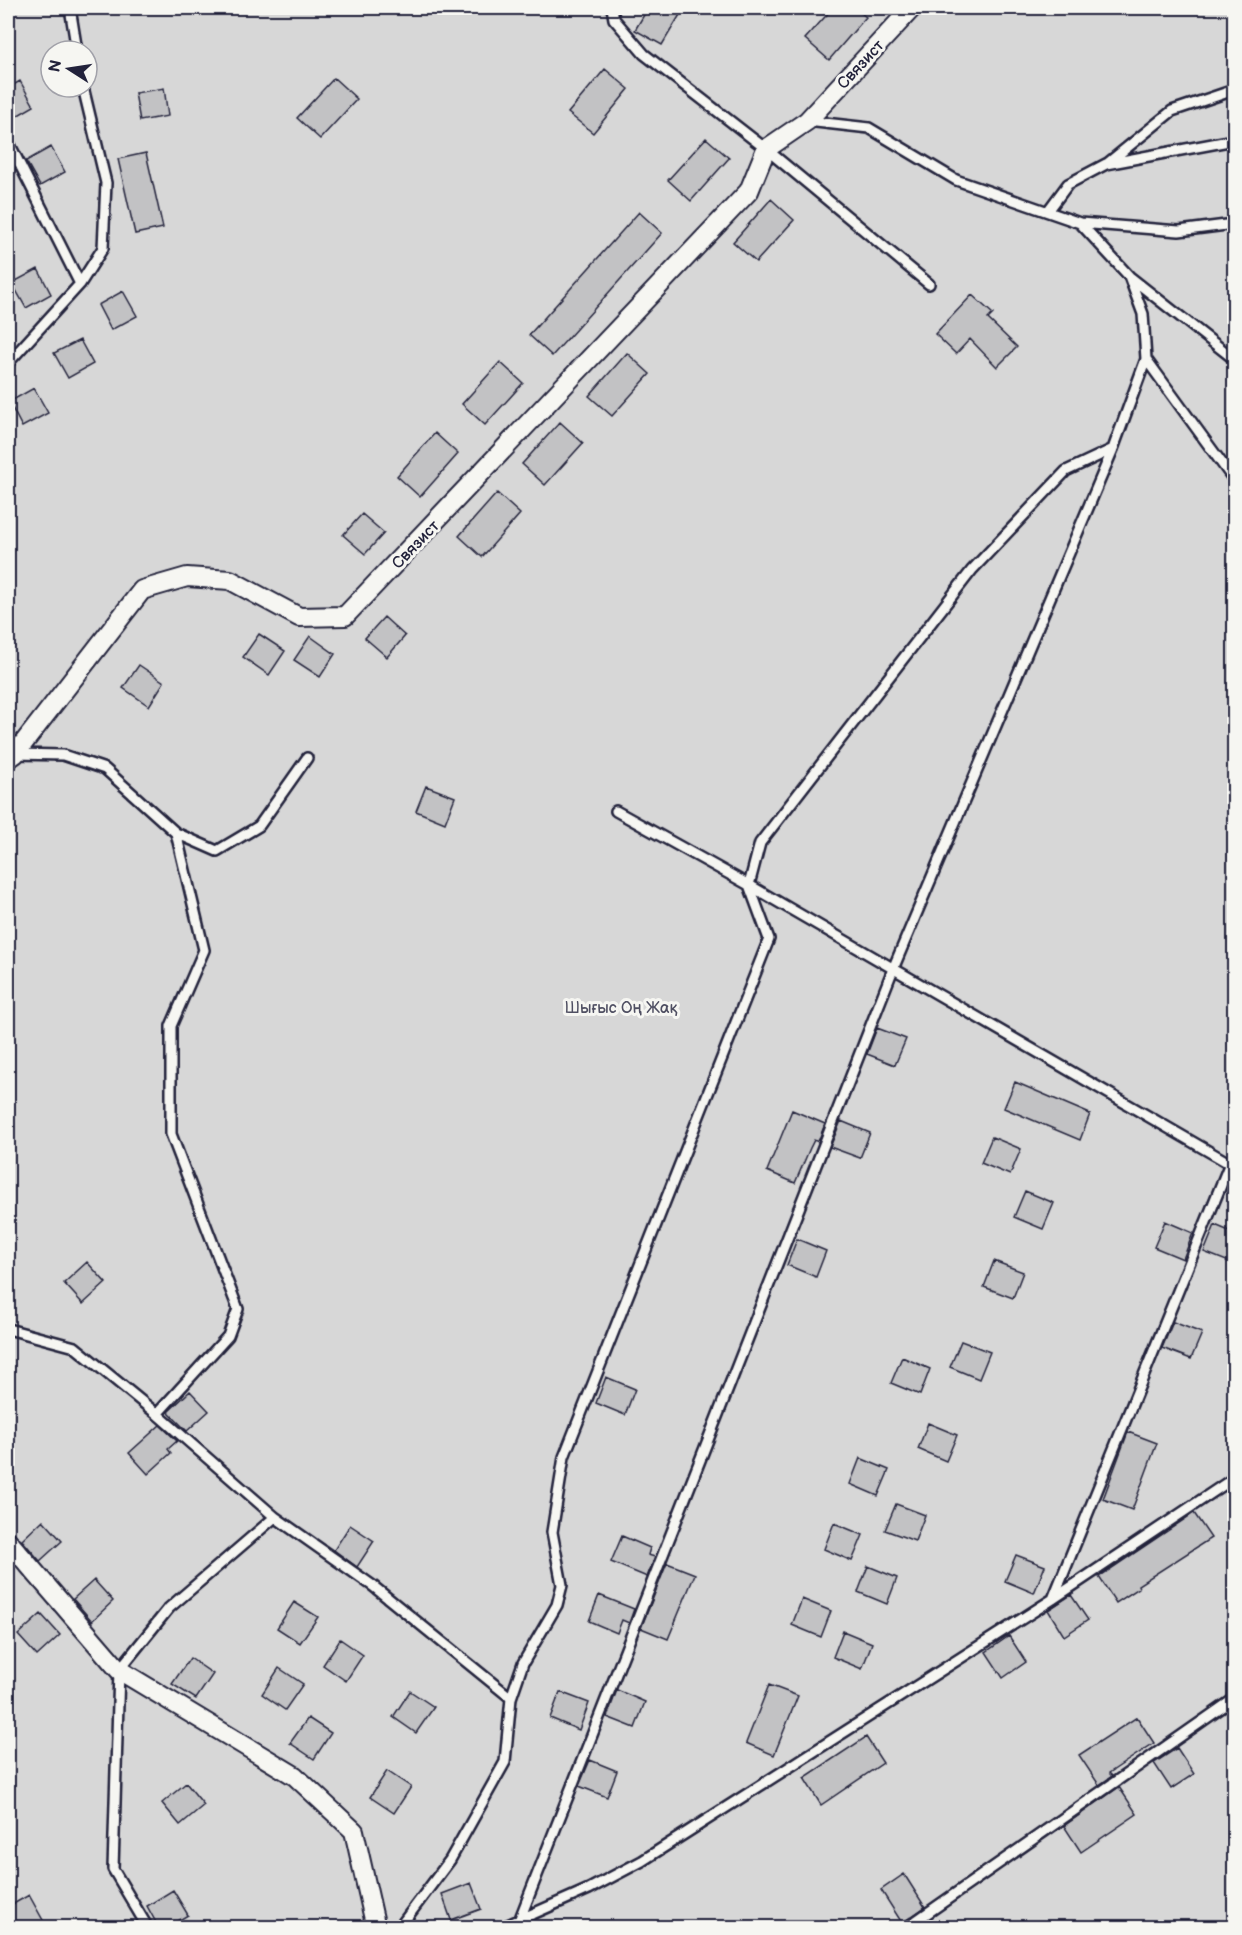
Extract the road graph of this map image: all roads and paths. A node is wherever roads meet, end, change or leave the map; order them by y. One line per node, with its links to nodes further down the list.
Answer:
1 (70, 8): 4 (lane)
2 (612, 8): 10 (lane)
3 (912, 8): 7 (street, Связист)
4 (75, 39)
5 (1234, 90): 11 (lane)
6 (86, 99): 16 (lane)
7 (807, 121): 10 (street, Связист); 12 (lane)
8 (1234, 140): 11 (lane)
9 (8, 141): 16 (lane)
10 (766, 149): 17 (lane); 23 (street, Связист)
11 (1106, 164): 12 (lane)
12 (1048, 211): 13 (lane)
13 (1080, 223): 14 (lane); 15 (lane)
14 (1234, 224)
15 (1129, 276): 18 (lane); 19 (lane)
16 (80, 284): 20 (lane)
17 (929, 284)
18 (1146, 359): 21 (lane); 22 (lane)
19 (1234, 359)
20 (8, 363)
21 (1113, 449): 27 (lane); 28 (lane)
22 (1234, 480)
23 (11, 757): 26 (lane)
24 (307, 758): 26 (lane)
25 (616, 811): 27 (lane)
26 (176, 833): 31 (lane)
27 (750, 885): 28 (lane); 37 (lane)
28 (893, 969): 29 (lane); 39 (lane)
29 (1232, 1164): 35 (lane)
30 (8, 1329): 31 (lane)
31 (157, 1414): 33 (lane)
32 (1234, 1478): 35 (lane)
33 (275, 1517): 36 (lane); 37 (lane)
34 (8, 1541): 36 (street)
35 (1053, 1599): 39 (lane)
36 (119, 1670): 40 (lane); 41 (street)
37 (511, 1698): 42 (lane)
38 (1234, 1699): 44 (lane)
39 (519, 1921): 43 (lane)
40 (148, 1928)
41 (376, 1928)
42 (399, 1928)
43 (501, 1928)
44 (906, 1928)

